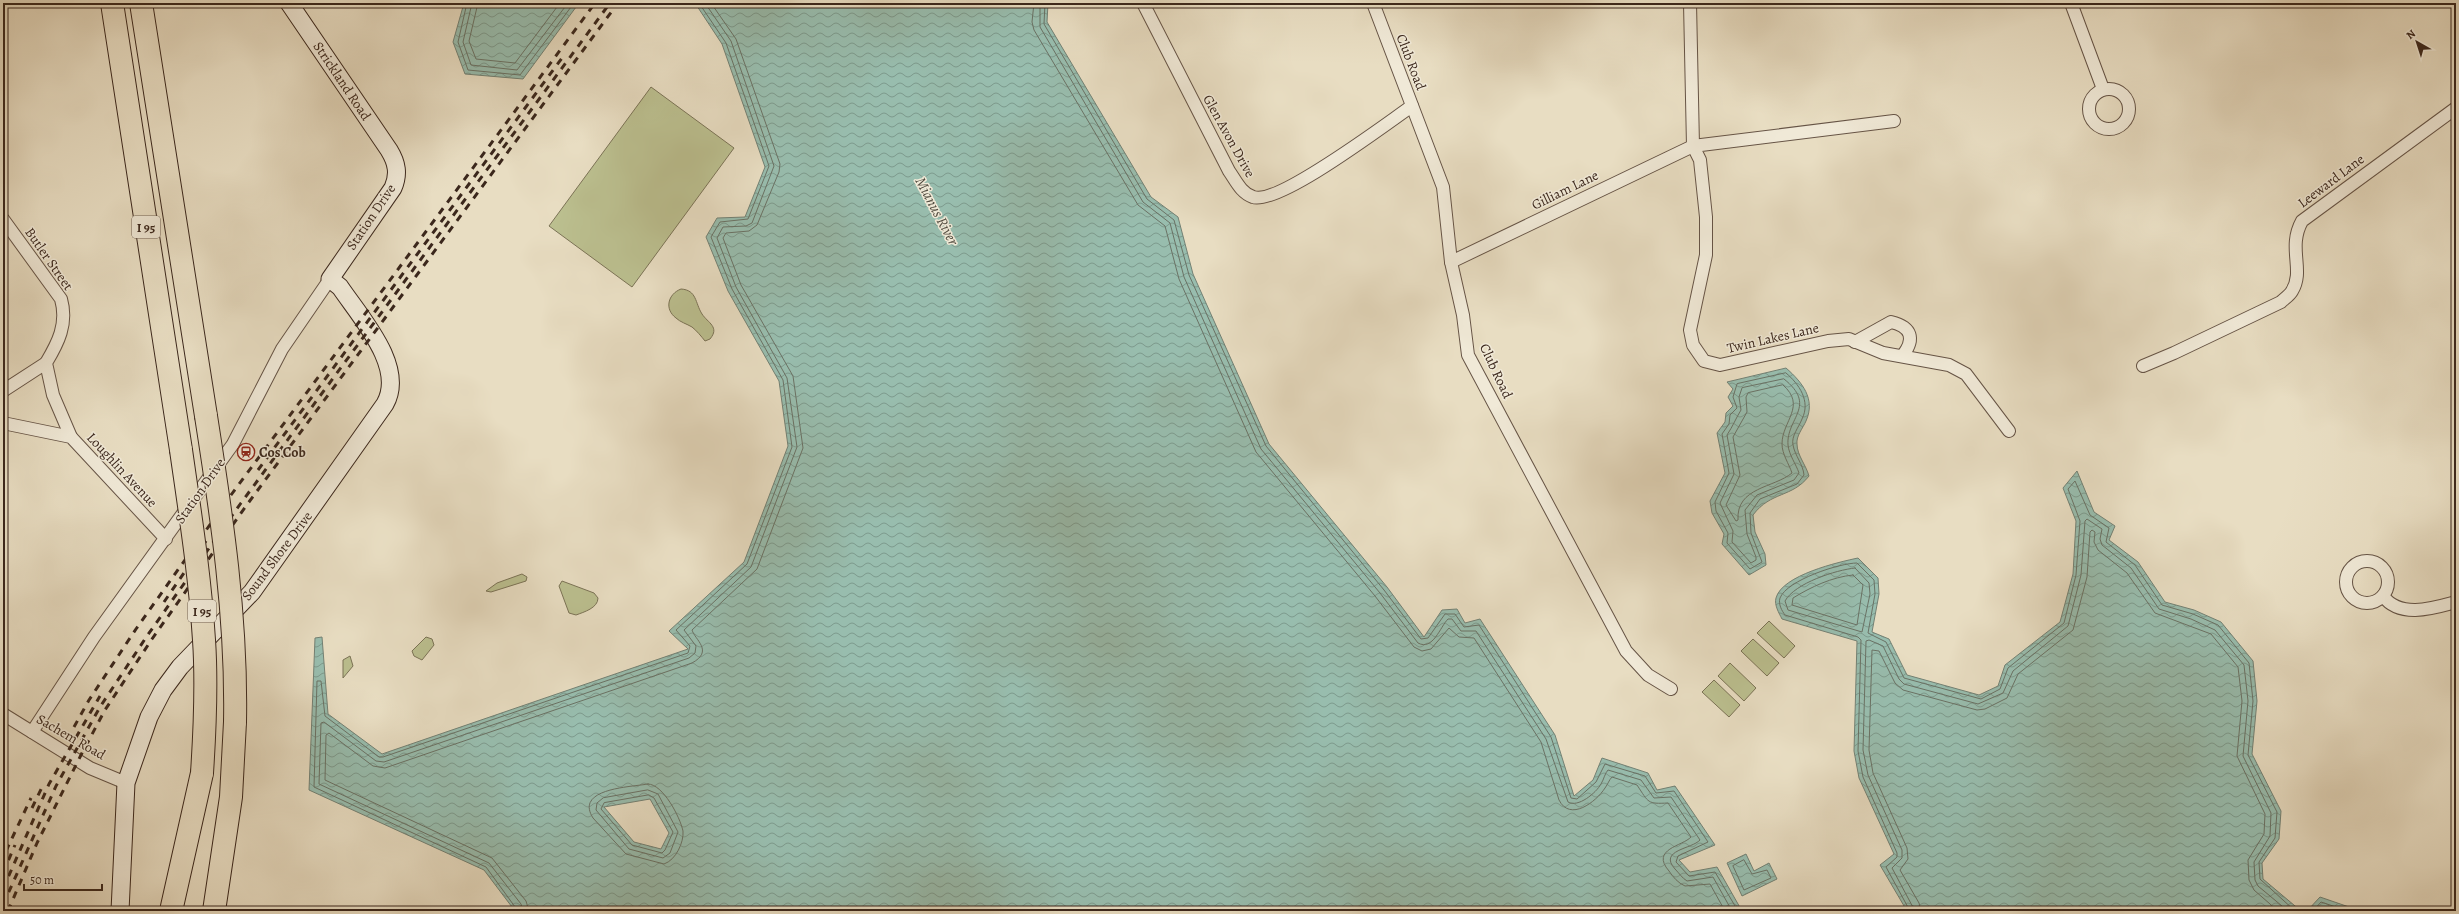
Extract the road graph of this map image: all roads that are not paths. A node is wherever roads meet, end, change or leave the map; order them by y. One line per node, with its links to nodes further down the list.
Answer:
1 (112, 3): 32 (highway, I 95, bridge)
2 (141, 3): 31 (highway, I 95, bridge)
3 (289, 3): 13 (main road, Strickland Road)
4 (1143, 3): 9 (street, Glen Avon Drive)
5 (1373, 3): 9 (street, Club Road)
6 (1690, 3): 12 (street)
7 (2072, 3): 8 (street)
8 (2103, 89)
9 (1412, 106): 15 (street, Club Road)
10 (2456, 108): 20 (street, Leeward Lane)
11 (1894, 121): 12 (street, Gilliam Lane)
12 (1693, 146): 15 (street, Gilliam Lane); 17 (street, Twin Lakes Lane)
13 (394, 159): 16 (main road, Station Drive)
14 (3, 219): 19 (street, Butler Street)
15 (1451, 262): 28 (street, Club Road)
16 (330, 279): 25 (street, Station Drive); 33 (main road, Sound Shore Drive)
17 (1855, 342): 18 (street, Twin Lakes Lane); 18 (street)
18 (1903, 355): 23 (street, Twin Lakes Lane)
19 (46, 364): 21 (street); 24 (street)
20 (2143, 366)
21 (3, 391)
22 (3, 423): 24 (street, Loughlin Avenue)
23 (2009, 431)
24 (71, 437): 25 (street, Loughlin Avenue)
25 (166, 539): 30 (street, Station Drive)
26 (2383, 596): 27 (street)
27 (2456, 602)
28 (1671, 689)
29 (4, 719): 30 (street, Sachem Road)
30 (32, 732): 33 (street, Sachem Road)
31 (234, 760): 37 (highway, I 95); 38 (highway)
32 (202, 773): 35 (highway); 36 (highway, I 95)
33 (126, 783): 34 (main road, Sound Shore Drive)
34 (120, 911)
35 (171, 911)
36 (184, 911)
37 (214, 911)
38 (226, 911)

